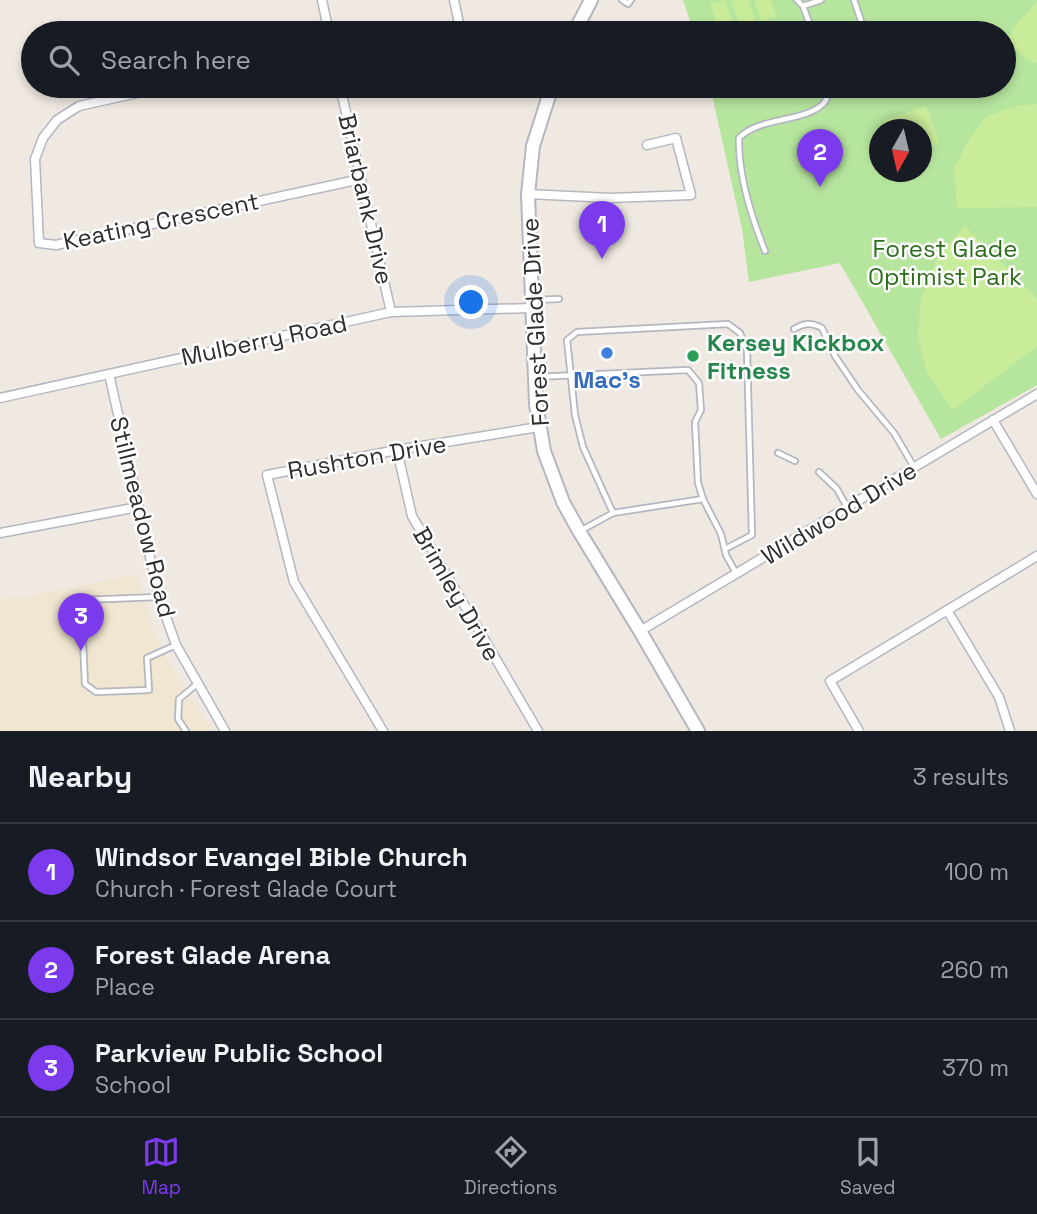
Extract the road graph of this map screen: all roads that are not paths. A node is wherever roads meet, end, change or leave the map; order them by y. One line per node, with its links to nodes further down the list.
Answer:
1 (322, 0): 10 (street)
2 (454, 0): 11 (street)
3 (591, 0): 12 (street)
4 (621, 0): 5 (lane)
5 (631, 0)
6 (797, 0): 9 (lane)
7 (821, 0): 9 (lane)
8 (854, 0): 14 (lane)
9 (803, 6): 13 (lane)
10 (326, 21)
11 (458, 21)
12 (580, 21)
13 (809, 21)
14 (861, 21)
15 (115, 98): 20 (street, Keating Crescent)
16 (343, 98): 20 (street, Briarbank Drive)
17 (546, 98): 21 (street, Forest Glade Drive)
18 (826, 98): 22 (lane)
19 (647, 145): 21 (street)
20 (361, 179): 25 (street, Briarbank Drive)
21 (528, 194): 24 (street, Forest Glade Drive)
22 (765, 251)
23 (559, 299): 24 (lane)
24 (531, 304): 25 (street, Mulberry Road); 29 (street, Forest Glade Drive)
25 (391, 312): 27 (street, Mulberry Road)
26 (794, 329): 37 (lane)
27 (109, 374): 31 (street, Mulberry Road); 41 (street, Stillmeadow Road)
28 (570, 376): 29 (lane); 40 (lane); 43 (lane); 46 (lane)
29 (534, 377): 33 (street, Forest Glade Drive)
30 (1037, 394): 32 (street, Wildwood Drive)
31 (0, 398)
32 (993, 420): 37 (street, Wildwood Drive); 39 (street)
33 (539, 428): 34 (street, Rushton Drive); 44 (street, Forest Glade Drive)
34 (397, 450): 56 (street, Rushton Drive); 57 (street, Brimley Drive)
35 (778, 453): 36 (lane)
36 (795, 461)
37 (914, 467): 42 (street, Wildwood Drive)
38 (819, 472): 42 (lane)
39 (1037, 495)
40 (703, 499): 43 (lane); 46 (lane)
41 (138, 507): 45 (street); 49 (street, Stillmeadow Road)
42 (847, 508): 48 (street, Wildwood Drive)
43 (613, 513): 44 (lane)
44 (579, 531): 51 (street, Forest Glade Drive)
45 (0, 533)
46 (725, 549): 48 (lane)
47 (1037, 556): 50 (street)
48 (736, 574): 51 (street, Wildwood Drive)
49 (159, 597): 52 (street, Stillmeadow Road); 52 (lane)
50 (947, 610): 59 (street); 60 (street)
51 (640, 631): 58 (street, Forest Glade Drive)
52 (176, 645): 53 (street, Stillmeadow Road)
53 (197, 684): 54 (lane); 55 (street, Stillmeadow Road)
54 (186, 731)
55 (225, 731)
56 (383, 731)
57 (538, 731)
58 (698, 731)
59 (859, 731)
60 (1010, 731)

